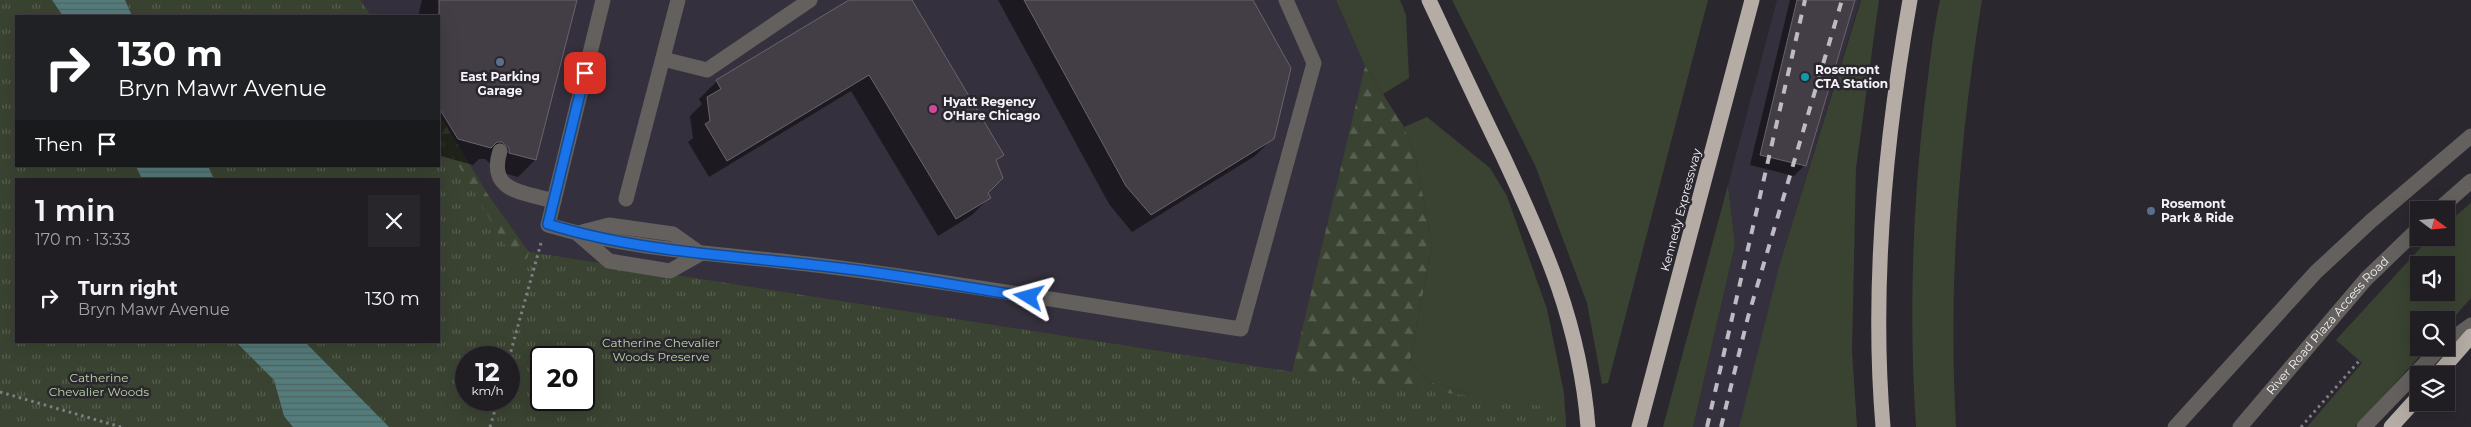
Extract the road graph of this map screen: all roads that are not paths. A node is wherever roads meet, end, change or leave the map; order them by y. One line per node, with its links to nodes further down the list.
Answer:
1 (603, 0): 13 (street)
2 (678, 0): 8 (street)
3 (810, 0): 8 (street)
4 (1286, 0): 17 (street)
5 (1429, 0): 24 (highway)
6 (1752, 0): 25 (highway, Kennedy Expressway)
7 (1910, 0): 26 (highway)
8 (663, 59): 12 (street)
9 (2471, 136): 27 (street)
10 (500, 151): 13 (street)
11 (2471, 181): 14 (street)
12 (626, 199)
13 (554, 201): 15 (street)
14 (2448, 201)
15 (577, 234): 17 (street); 17 (street)
16 (2410, 237): 28 (street, River Road Plaza Access Road)
17 (700, 254)
18 (2471, 325): 20 (street)
19 (2471, 336): 22 (highway)
20 (2455, 337)
21 (2432, 356): 29 (street)
22 (2445, 366)
23 (2410, 406): 30 (highway)
24 (1588, 427)
25 (1639, 427)
26 (1883, 427)
27 (2176, 427)
28 (2240, 427)
29 (2364, 427)
30 (2391, 427)

